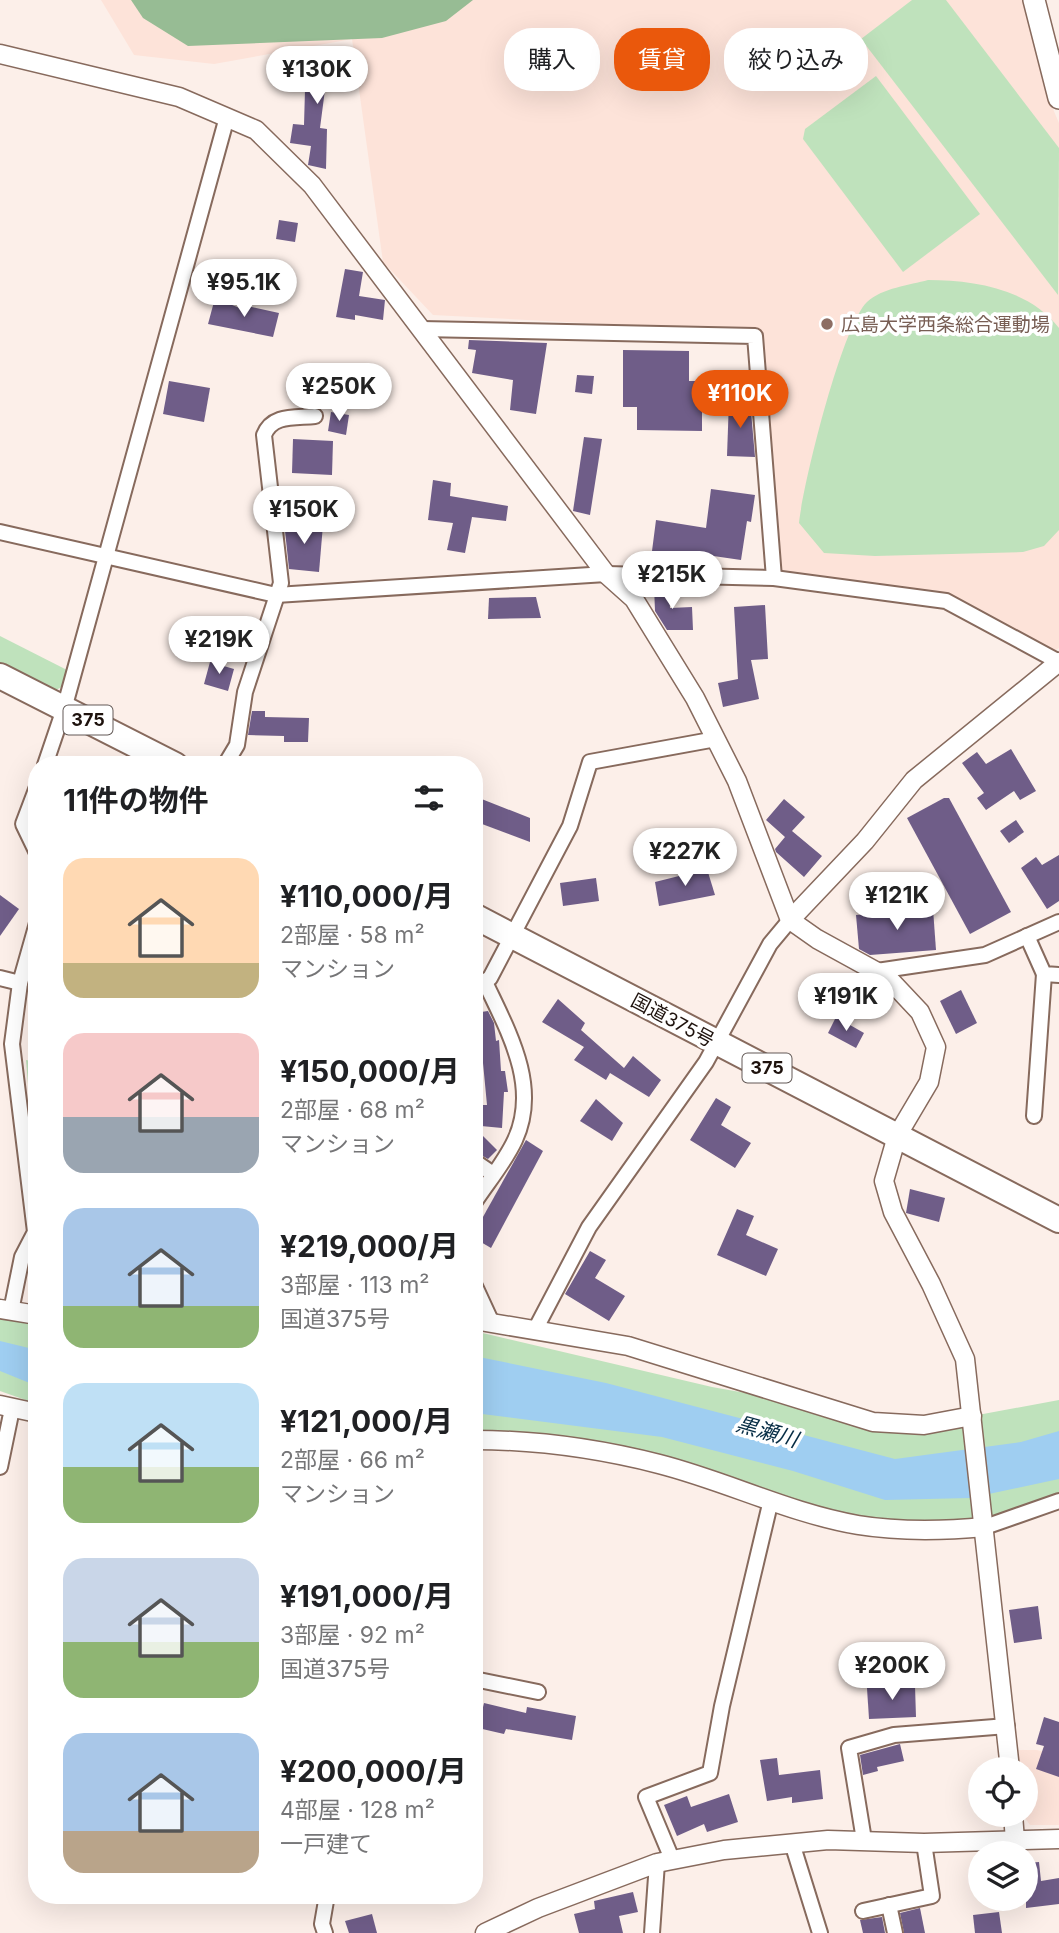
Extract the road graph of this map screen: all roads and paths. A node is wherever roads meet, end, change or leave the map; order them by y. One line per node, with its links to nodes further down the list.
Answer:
1 (1034, 0): 3 (main road)
2 (0, 54): 4 (street)
3 (1059, 98)
4 (227, 117): 5 (street); 8 (street)
5 (421, 329): 9 (street); 10 (street)
6 (315, 416): 11 (street)
7 (0, 532): 8 (street)
8 (106, 558): 11 (street); 14 (street)
9 (606, 574): 10 (street); 11 (street); 15 (street)
10 (774, 578): 12 (street)
11 (276, 595): 18 (street)
12 (1059, 662): 21 (street)
13 (0, 676): 14 (highway, 375)
14 (64, 709): 16 (street); 17 (highway, 375)
15 (716, 739): 21 (street); 24 (street)
16 (48, 756)
17 (157, 756)
18 (230, 756)
19 (28, 811): 20 (street)
20 (28, 834)
21 (790, 920): 27 (street); 33 (street)
22 (483, 921): 24 (highway, 国道375号 / 375)
23 (1059, 922): 25 (street)
24 (512, 936): 30 (street); 33 (highway, 国道375号 / 375)
25 (1027, 936): 27 (street); 28 (street)
26 (28, 955): 31 (street)
27 (877, 971): 35 (street)
28 (1051, 974): 34 (street)
29 (0, 978): 31 (street)
30 (483, 980)
31 (20, 983): 38 (street)
32 (483, 990): 37 (street)
33 (718, 1044): 35 (highway, 国道375号 / 375); 45 (street)
34 (1034, 1116)
35 (897, 1136): 40 (highway, 国道375号 / 375); 48 (street)
36 (483, 1167): 37 (street)
37 (493, 1174): 39 (street)
38 (28, 1175)
39 (483, 1189)
40 (1059, 1220)
41 (28, 1246): 42 (street)
42 (5, 1310): 43 (street)
43 (28, 1314)
44 (483, 1321): 45 (street)
45 (535, 1330): 48 (street)
46 (6, 1407): 47 (street); 50 (street)
47 (28, 1411)
48 (972, 1416): 53 (street)
49 (483, 1441): 51 (street)
50 (0, 1467)
51 (771, 1500): 53 (street); 64 (street)
52 (1059, 1501): 53 (street)
53 (985, 1527): 56 (street)
54 (483, 1681): 55 (street)
55 (538, 1692)
56 (1007, 1726): 57 (street); 60 (street)
57 (1009, 1757)
58 (1014, 1827): 61 (street)
59 (1059, 1839): 61 (street)
60 (864, 1840): 62 (street); 63 (street)
61 (1015, 1840): 63 (street)
62 (792, 1843): 64 (street); 71 (street)
63 (924, 1843): 66 (street)
64 (665, 1861): 69 (street); 70 (street)
65 (325, 1904): 68 (street)
66 (889, 1905): 67 (street); 72 (street)
67 (863, 1911)
68 (325, 1933)
69 (485, 1933)
70 (652, 1933)
71 (820, 1933)
72 (895, 1933)

